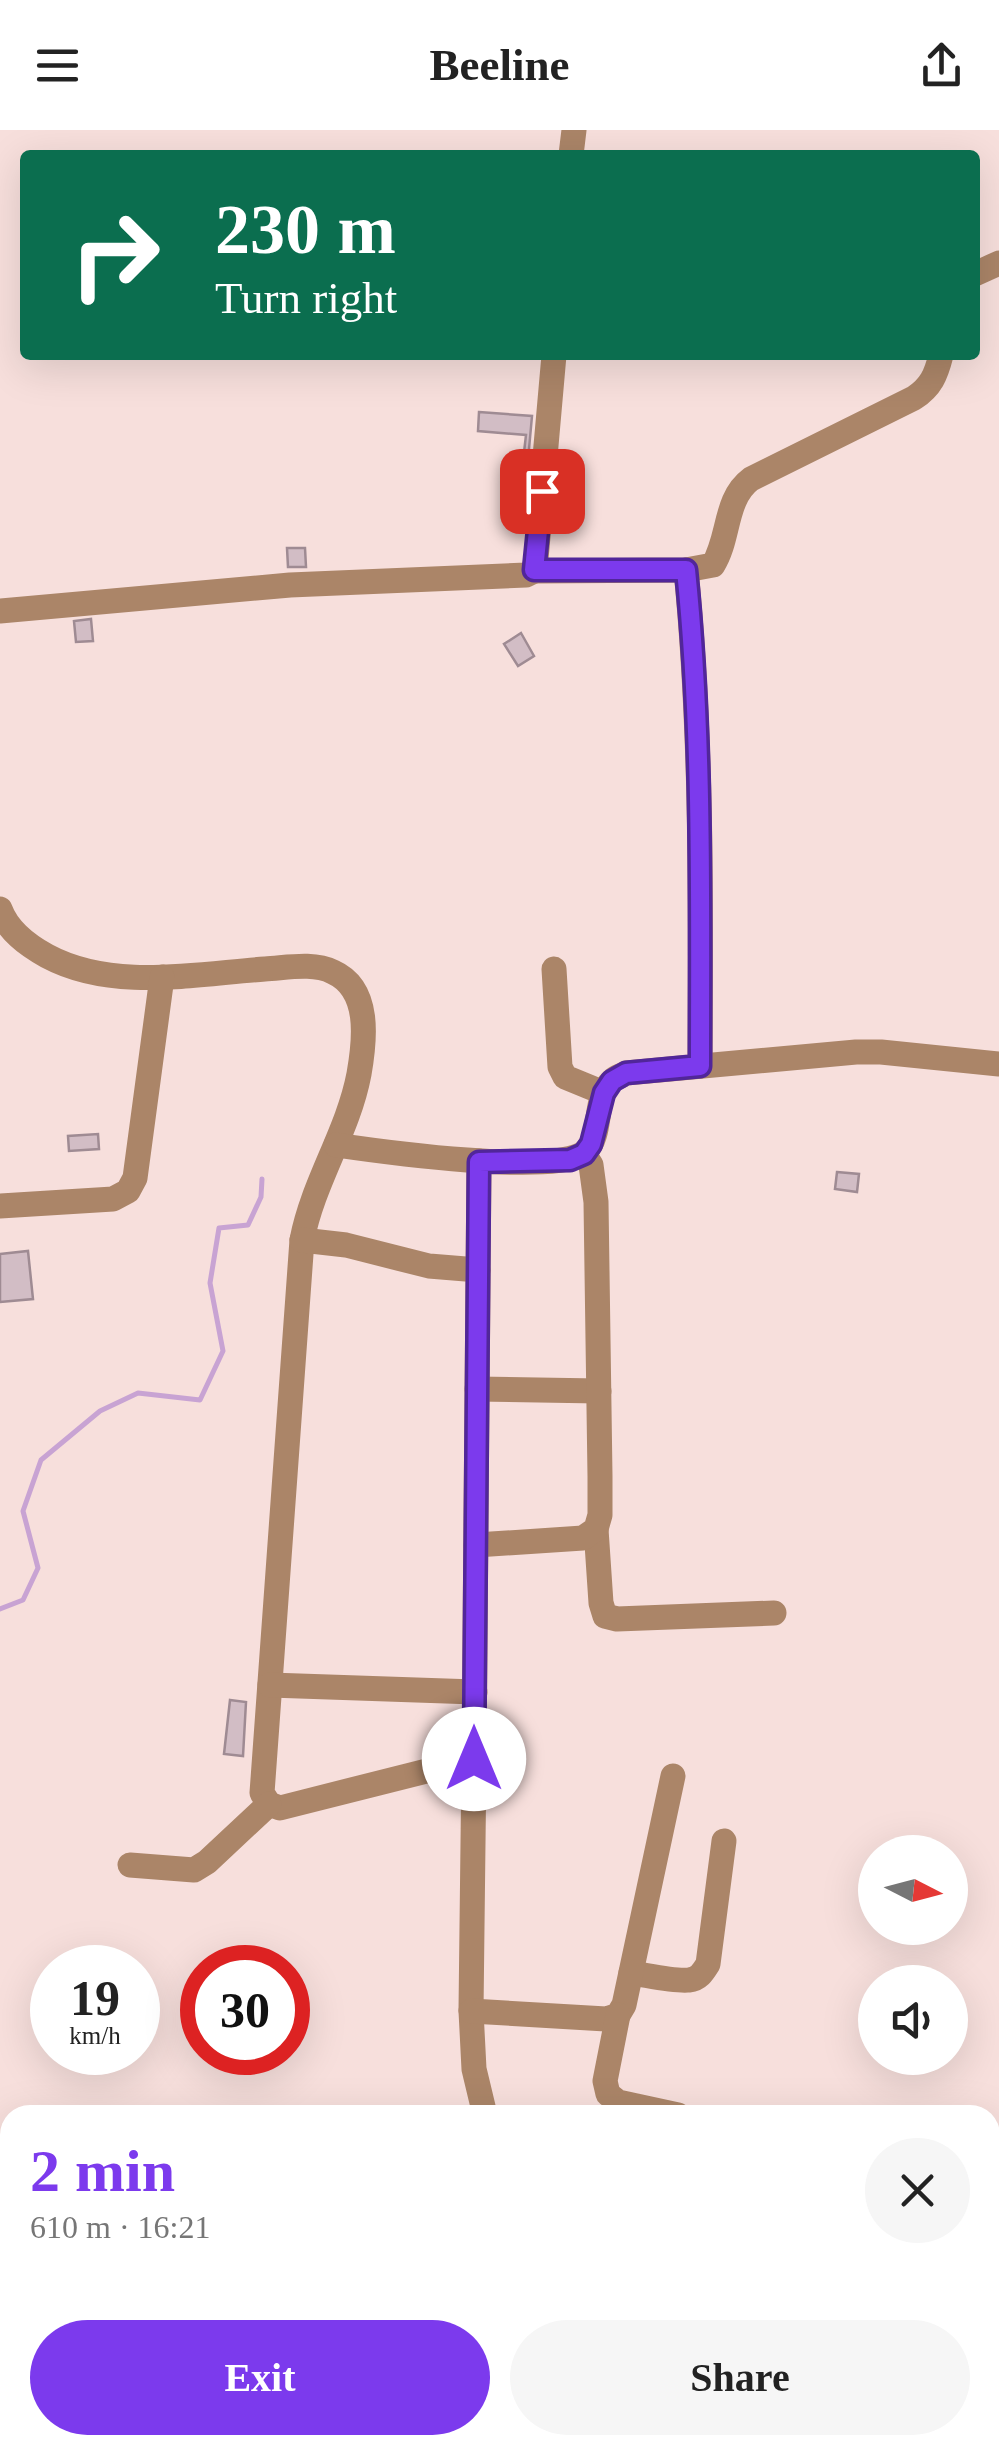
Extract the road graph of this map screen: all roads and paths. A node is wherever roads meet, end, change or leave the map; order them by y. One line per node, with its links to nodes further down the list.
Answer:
1 (554, 360): 3 (street)
2 (940, 360): 4 (street)
3 (534, 570): 4 (street); 5 (street)
4 (686, 570): 10 (street)
5 (0, 611)
6 (1, 916): 8 (street)
7 (554, 969): 11 (street)
8 (162, 976): 12 (street); 15 (street)
9 (999, 1064): 10 (street)
10 (700, 1066): 11 (street)
11 (604, 1093): 13 (street)
12 (336, 1145): 14 (street); 16 (street)
13 (584, 1154): 14 (street); 19 (street)
14 (479, 1162): 17 (street)
15 (0, 1206)
16 (302, 1240): 17 (street); 23 (street)
17 (478, 1270): 18 (street)
18 (477, 1389): 19 (street); 21 (street)
19 (599, 1391): 20 (street)
20 (596, 1528): 21 (street); 22 (street)
21 (476, 1545): 24 (street)
22 (774, 1613)
23 (270, 1685): 24 (street); 27 (street)
24 (475, 1692): 25 (street)
25 (474, 1759): 27 (street); 31 (street)
26 (673, 1776): 30 (street)
27 (269, 1804): 29 (street)
28 (724, 1841): 30 (street)
29 (130, 1865)
30 (631, 1973): 32 (street)
31 (471, 2011): 32 (street); 33 (street)
32 (618, 2015): 34 (street)
33 (483, 2105)
34 (632, 2105)

